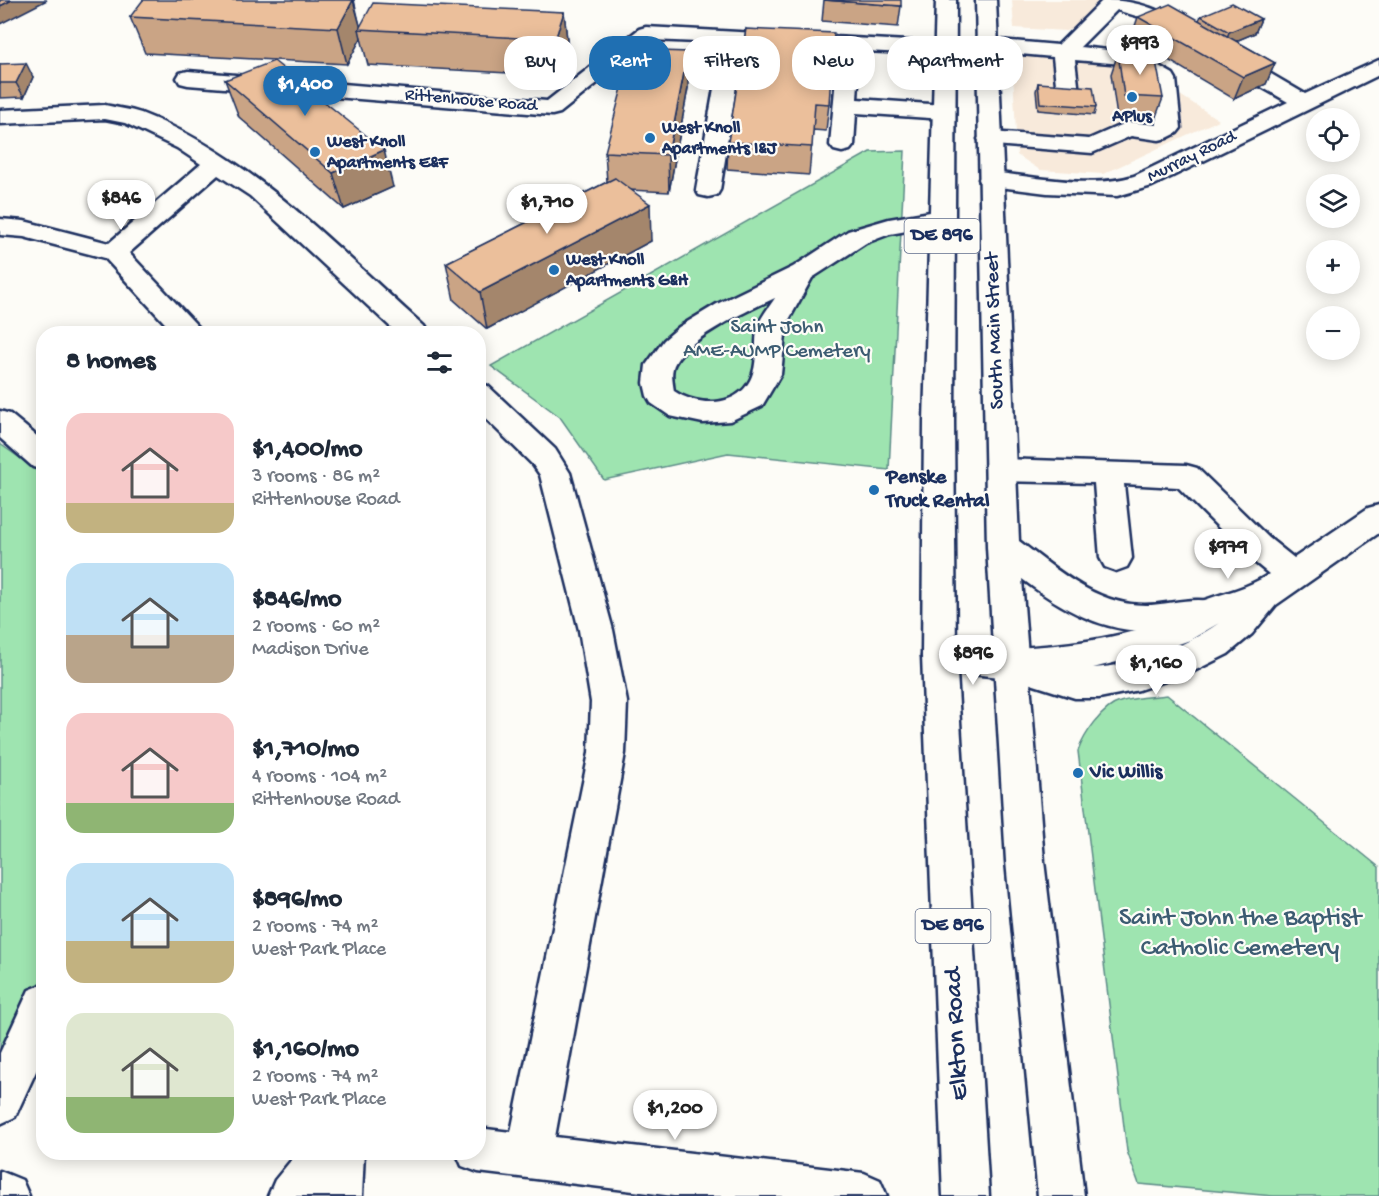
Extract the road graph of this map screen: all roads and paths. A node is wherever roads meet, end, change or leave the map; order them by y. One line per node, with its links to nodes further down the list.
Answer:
1 (986, 0): 3 (main road, South Main Street / DE 896)
2 (1114, 1): 6 (main road); 15 (main road)
3 (962, 26): 6 (main road)
4 (699, 36): 9 (main road, Rittenhouse Road)
5 (780, 43): 7 (main road, Rittenhouse Road)
6 (1064, 52): 14 (main road); 19 (main road)
7 (887, 54)
8 (1379, 67): 15 (main road, Murray Road)
9 (188, 78)
10 (725, 90): 23 (main road)
11 (846, 90): 16 (main road)
12 (954, 90): 17 (main road, South Main Street / DE 896)
13 (975, 90): 19 (main road, South Main Street / DE 896)
14 (1068, 93)
15 (1305, 103): 22 (main road, Murray Road)
16 (845, 105): 17 (main road); 20 (main road)
17 (944, 112): 24 (main road, South Main Street / DE 896)
18 (0, 117): 21 (main road)
19 (990, 139): 22 (main road, South Main Street / DE 896)
20 (842, 145)
21 (216, 164): 26 (main road); 29 (main road)
22 (992, 179): 33 (main road, South Main Street / DE 896)
23 (708, 190)
24 (942, 218): 27 (main road); 41 (main road, South Main Street / DE 896)
25 (0, 227): 26 (main road)
26 (114, 252): 28 (main road)
27 (803, 272): 27 (main road)
28 (183, 326)
29 (406, 326)
30 (486, 401): 46 (main road)
31 (0, 422): 32 (main road)
32 (36, 452)
33 (1001, 470): 34 (main road); 36 (main road, South Main Street / DE 896)
34 (1108, 472): 37 (main road); 38 (main road)
35 (1379, 517): 38 (main road)
36 (1003, 547): 40 (main road); 42 (main road, South Main Street / DE 896)
37 (1116, 558)
38 (1293, 575): 39 (main road)
39 (1264, 595): 40 (main road); 42 (main road)
40 (1207, 613): 42 (main road)
41 (939, 656): 42 (main road); 54 (main road, Elkton Road / DE 896)
42 (1011, 663): 55 (main road, DE 896)
43 (36, 1023): 44 (main road)
44 (0, 1102)
45 (486, 1151): 46 (main road)
46 (529, 1155): 53 (main road)
47 (320, 1160): 51 (main road)
48 (341, 1160): 52 (main road)
49 (0, 1194): 50 (main road)
50 (6, 1196)
51 (291, 1196)
52 (339, 1196)
53 (864, 1196)
54 (966, 1196)
55 (1061, 1196)

